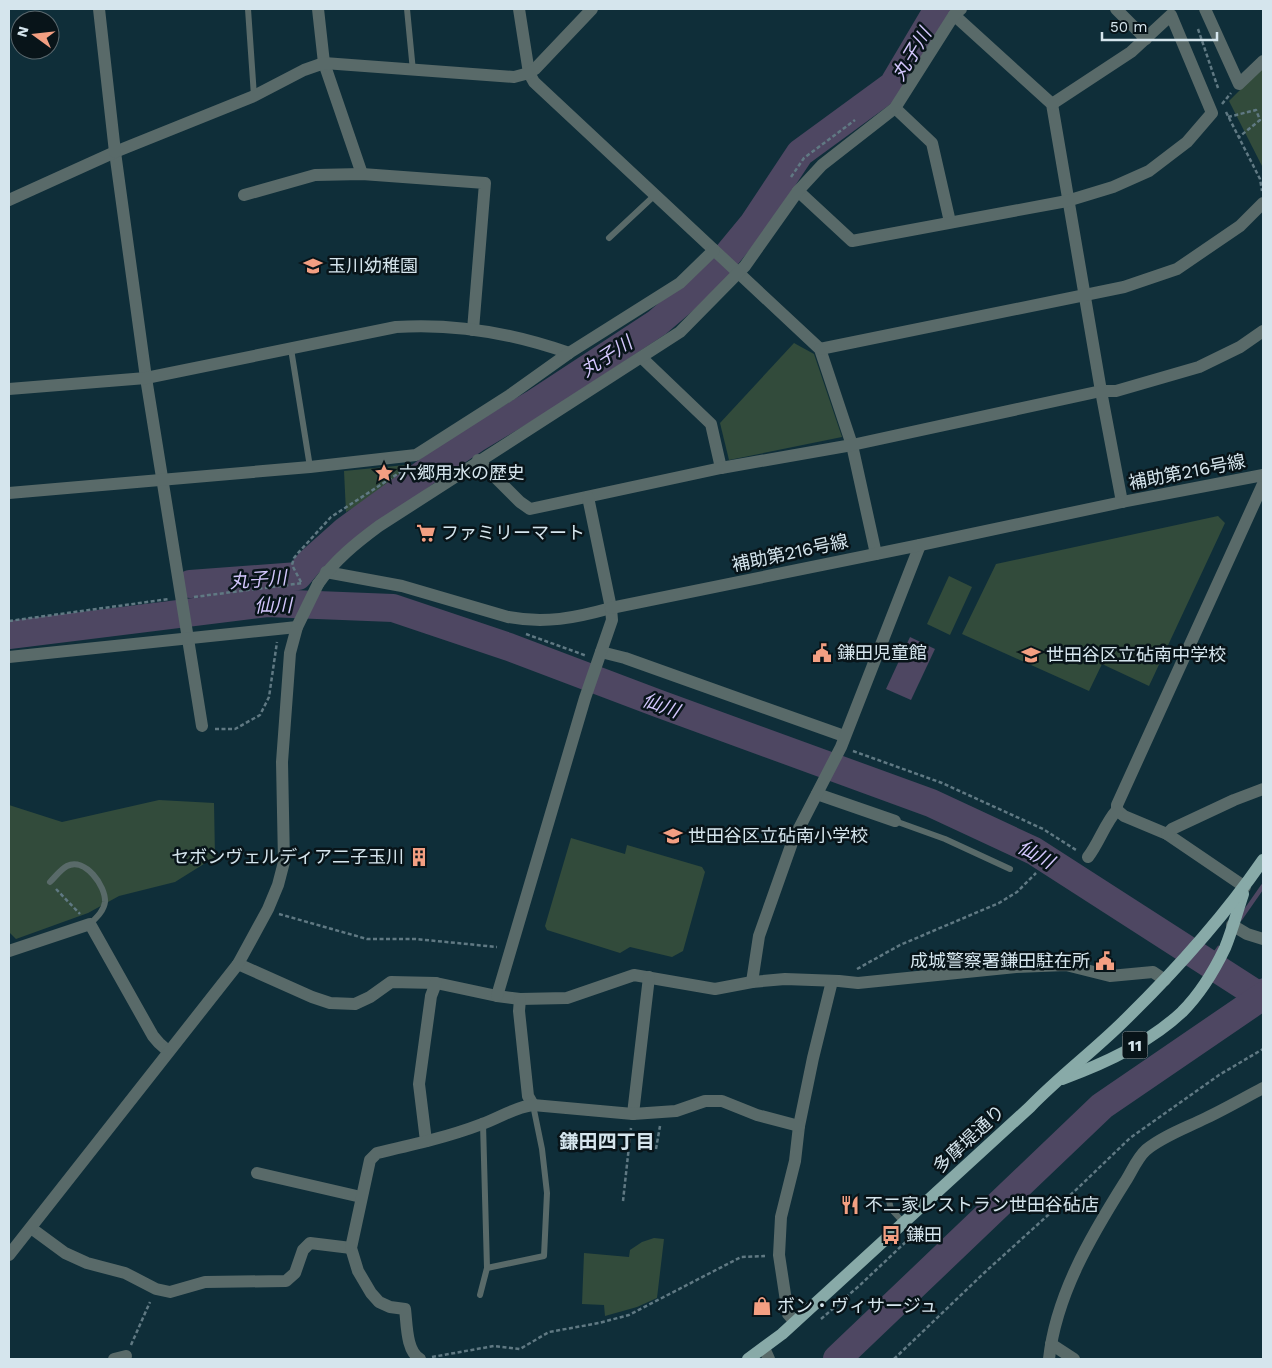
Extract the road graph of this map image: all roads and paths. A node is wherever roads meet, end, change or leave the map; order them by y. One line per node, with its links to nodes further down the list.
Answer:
1 (99, 9): 24 (street)
2 (248, 9): 17 (lane)
3 (318, 9): 13 (street)
4 (407, 9): 14 (lane)
5 (520, 9): 15 (street)
6 (592, 9): 15 (street)
7 (1116, 9): 11 (street)
8 (1205, 9): 16 (street)
9 (958, 12): 18 (street); 20 (street)
10 (1197, 26): 19 (path)
11 (1146, 39): 18 (street); 21 (street)
12 (1263, 61): 16 (street)
13 (324, 63): 14 (street); 17 (street); 25 (street)
14 (413, 71): 15 (street)
15 (529, 73): 28 (street)
16 (1239, 84): 19 (path)
17 (254, 96): 24 (street)
18 (1052, 104): 31 (street)
19 (1222, 104): 21 (path); 22 (path)
20 (895, 108): 26 (street); 32 (street)
21 (1212, 113): 31 (street)
22 (1228, 117): 23 (path); 23 (path)
23 (1239, 137): 29 (path)
24 (115, 152): 30 (street); 43 (street)
25 (362, 174): 27 (street); 37 (street)
26 (798, 191): 32 (street); 35 (street)
27 (244, 195)
28 (655, 195): 33 (lane); 34 (street)
29 (1263, 199): 36 (street)
30 (9, 200)
31 (1067, 200): 32 (street); 36 (street)
32 (950, 222)
33 (609, 238)
34 (714, 250): 35 (street); 41 (street)
35 (738, 273): 40 (street); 42 (street)
36 (1084, 296): 40 (street); 45 (street)
37 (474, 330): 39 (street); 41 (street)
38 (1263, 331): 45 (street)
39 (291, 349): 43 (street); 48 (lane)
40 (820, 349): 46 (street)
41 (569, 353): 48 (street)
42 (642, 358): 47 (street); 49 (street)
43 (146, 378): 44 (street); 51 (street)
44 (9, 388)
45 (1100, 391): 46 (street); 55 (street)
46 (852, 445): 49 (street); 57 (street)
47 (478, 460): 54 (street); 59 (street)
48 (310, 466): 51 (street)
49 (721, 468): 54 (street)
50 (1263, 475): 55 (street, 補助第216号線)
51 (162, 479): 53 (street); 62 (street)
52 (1263, 484): 74 (street)
53 (9, 493)
54 (588, 497): 63 (street)
55 (1122, 502): 56 (street, 補助第216号線)
56 (920, 545): 57 (street, 補助第216号線); 71 (street)
57 (876, 554): 63 (street, 補助第216号線)
58 (293, 566): 60 (path)
59 (326, 572): 61 (street); 63 (street, 補助第216号線)
60 (301, 583): 61 (path); 62 (path)
61 (318, 584): 65 (street)
62 (182, 599): 64 (path); 67 (street)
63 (611, 608): 68 (street)
64 (9, 621)
65 (290, 627): 67 (street); 70 (path); 84 (street)
66 (519, 632): 68 (path)
67 (188, 639): 69 (street); 70 (street)
68 (600, 656): 71 (street); 88 (street)
69 (9, 657)
70 (202, 726)
71 (842, 742): 73 (street); 77 (path)
72 (1263, 788): 76 (street)
73 (819, 789): 75 (street); 94 (street)
74 (1117, 810): 76 (street); 77 (street)
75 (895, 821): 79 (lane)
76 (1167, 834): 82 (street)
77 (1088, 858)
78 (1263, 860): 82 (main road, 多摩堤通り / 11)
79 (1010, 869)
80 (1036, 874): 93 (path)
81 (50, 882): 83 (path); 85 (lane)
82 (1245, 887): 86 (main road, 多摩堤通り / 11); 92 (main road, 多摩堤通り / 11)
83 (67, 902)
84 (268, 910): 88 (path); 90 (street)
85 (90, 924): 89 (street); 99 (street)
86 (1232, 925): 87 (street); 100 (main road, 多摩堤通り / 11)
87 (1263, 939)
88 (511, 949): 96 (street)
89 (9, 951)
90 (238, 964): 95 (street); 99 (street)
91 (649, 977): 94 (street); 97 (street); 104 (street)
92 (1165, 980): 93 (street); 100 (main road, 多摩堤通り / 11)
93 (836, 981): 94 (street); 106 (street)
94 (752, 982)
95 (436, 983): 96 (street); 107 (street)
96 (497, 996): 97 (street)
97 (520, 999): 102 (street)
98 (1263, 1049): 129 (path)
99 (168, 1051): 114 (street)
100 (1055, 1081): 113 (main road, 多摩堤通り / 11)
101 (1262, 1091): 124 (street)
102 (533, 1105): 104 (street); 105 (street); 119 (lane)
103 (662, 1113): 104 (street); 106 (street); 108 (path)
104 (633, 1114): 111 (path)
105 (482, 1124): 107 (street); 119 (lane)
106 (798, 1126): 118 (street)
107 (426, 1141): 110 (street)
108 (656, 1149)
109 (257, 1173): 110 (street)
110 (361, 1197): 116 (street)
111 (623, 1201)
112 (889, 1201): 113 (lane)
113 (904, 1223): 122 (main road, 多摩堤通り / 11)
114 (31, 1228): 117 (street); 120 (street)
115 (915, 1233): 123 (path)
116 (352, 1248): 120 (street); 127 (street)
117 (9, 1255)
118 (779, 1255): 122 (street); 127 (path)
119 (487, 1268): 121 (lane)
120 (156, 1289): 126 (path)
121 (480, 1295)
122 (795, 1322): 125 (main road, 多摩堤通り / 11)
123 (817, 1323)
124 (1051, 1344): 130 (street); 131 (street)
125 (767, 1354): 128 (main road, 多摩堤通り / 11)
126 (117, 1358)
127 (419, 1359)
128 (748, 1359)
129 (894, 1359)
130 (1049, 1359)
131 (1074, 1359)

